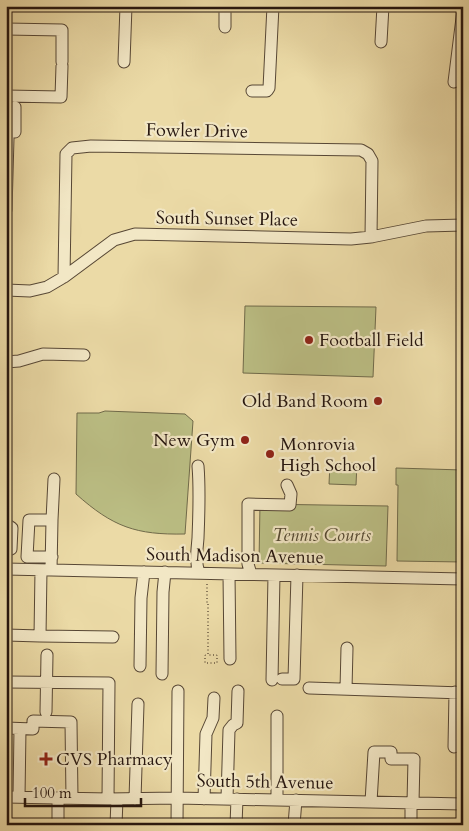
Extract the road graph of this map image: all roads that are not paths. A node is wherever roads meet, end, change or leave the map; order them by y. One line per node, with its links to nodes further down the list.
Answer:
1 (126, 6): 9 (street)
2 (225, 6): 6 (street)
3 (272, 6): 11 (street)
4 (383, 6): 8 (street)
5 (463, 10): 10 (street)
6 (225, 27)
7 (6, 29): 12 (street)
8 (381, 42)
9 (124, 62)
10 (454, 82)
11 (252, 91)
12 (6, 96)
13 (16, 107): 14 (street)
14 (6, 132)
15 (6, 138): 16 (street)
16 (6, 210)
17 (463, 226): 18 (street, South Sunset Place)
18 (371, 237): 19 (street, South Sunset Place); 19 (street, Fowler Drive)
19 (64, 277): 20 (street, South Sunset Place)
20 (6, 290)
21 (84, 355): 22 (street)
22 (6, 362)
23 (198, 466): 35 (street)
24 (54, 479): 26 (street)
25 (287, 485): 37 (street)
26 (52, 520): 30 (street); 30 (street)
27 (6, 526): 28 (street); 29 (street)
28 (6, 547)
29 (6, 551)
30 (52, 557): 32 (street)
31 (6, 569): 32 (street, South Madison Avenue)
32 (46, 570): 33 (street, South Madison Avenue); 42 (street)
33 (144, 572): 34 (street, South Madison Avenue); 47 (street)
34 (166, 572): 35 (street, South Madison Avenue); 48 (street)
35 (199, 573): 36 (street, South Madison Avenue)
36 (229, 574): 37 (street, South Madison Avenue); 46 (street)
37 (251, 574): 38 (street, South Madison Avenue)
38 (274, 575): 39 (street, South Madison Avenue); 39 (street)
39 (297, 575): 40 (street, South Madison Avenue)
40 (463, 579)
41 (6, 635): 42 (street)
42 (40, 636): 43 (street)
43 (112, 637)
44 (347, 648): 52 (street)
45 (47, 655): 50 (street)
46 (230, 659)
47 (140, 666)
48 (162, 674)
49 (6, 682): 50 (street)
50 (46, 682): 58 (street); 68 (street)
51 (309, 688): 52 (street)
52 (346, 689): 55 (street)
53 (178, 691): 67 (street)
54 (238, 691): 71 (street)
55 (459, 693): 62 (street)
56 (214, 698): 70 (street)
57 (138, 704): 69 (street)
58 (46, 712)
59 (277, 716): 72 (street)
60 (6, 728): 61 (street)
61 (20, 729): 64 (street); 66 (street)
62 (454, 747)
63 (6, 797): 64 (street, South 5th Avenue)
64 (19, 797): 65 (street, South 5th Avenue)
65 (58, 798): 66 (street, South 5th Avenue); 77 (street)
66 (72, 798): 68 (street, South 5th Avenue)
67 (177, 798): 69 (street, South 5th Avenue); 70 (street, South 5th Avenue); 79 (street)
68 (112, 799): 69 (street, South 5th Avenue); 78 (street)
69 (135, 799)
70 (204, 799): 71 (street, South 5th Avenue)
71 (232, 799): 72 (street, South 5th Avenue); 80 (street)
72 (277, 800): 73 (street, South 5th Avenue)
73 (296, 800): 74 (street, South 5th Avenue); 81 (street)
74 (371, 802): 75 (street, South 5th Avenue); 75 (street)
75 (412, 803): 76 (street, South 5th Avenue); 82 (street)
76 (463, 804)
77 (58, 825)
78 (116, 825)
79 (177, 825)
80 (236, 825)
81 (294, 825)
82 (411, 825)

